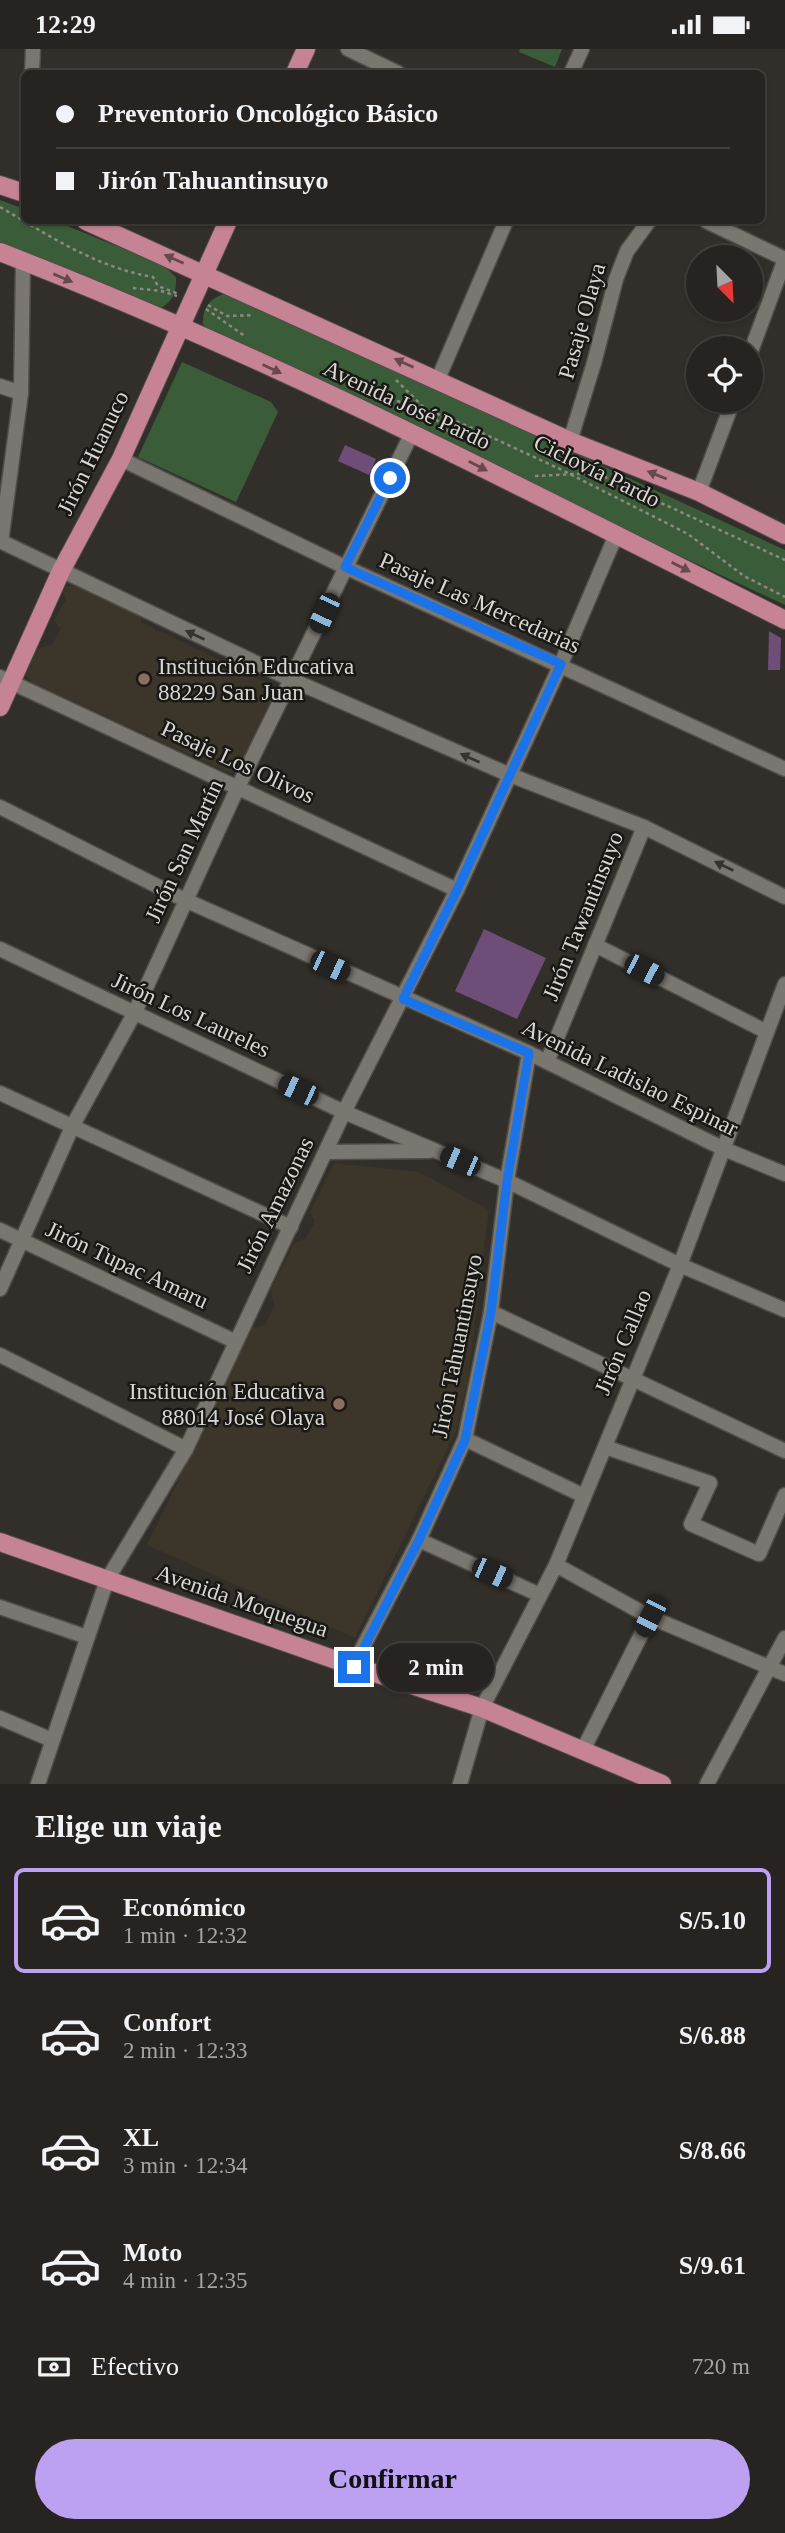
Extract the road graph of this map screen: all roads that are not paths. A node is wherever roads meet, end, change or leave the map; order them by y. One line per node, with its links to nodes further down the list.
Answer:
1 (33, 49): 5 (street)
2 (306, 49): 6 (main road)
3 (348, 49): 7 (street)
4 (582, 49): 8 (street)
5 (32, 70)
6 (296, 70)
7 (392, 70)
8 (572, 70)
9 (0, 185): 10 (main road)
10 (21, 192)
11 (93, 224): 19 (main road, Avenida José Pardo, one-way to 11)
12 (227, 224): 19 (main road, Jirón Huanuco)
13 (505, 224): 22 (street)
14 (647, 224): 27 (street, Pasaje Olaya)
15 (712, 224): 17 (street)
16 (0, 253): 18 (main road, Avenida José Pardo)
17 (785, 259): 21 (street)
18 (23, 261): 20 (main road, Avenida José Pardo, one-way to 20); 24 (street)
19 (204, 272): 20 (main road, Jirón Huanuco); 22 (main road, Avenida José Pardo, one-way to 19)
20 (178, 326): 26 (main road, Avenida José Pardo, one-way to 26); 28 (main road, Jirón Huanuco)
21 (757, 336)
22 (438, 379): 27 (main road, Avenida José Pardo)
23 (0, 386): 24 (street)
24 (22, 393): 32 (street)
25 (729, 413): 29 (street)
26 (412, 433): 30 (main road, Avenida José Pardo, one-way to 30); 33 (street, Jirón San Martín)
27 (570, 441): 29 (main road, Avenida José Pardo, one-way to 27)
28 (121, 459): 33 (street, Pasaje Las Mercedarias); 34 (main road, Jirón Huanuco)
29 (699, 492): 31 (main road, Avenida José Pardo)
30 (616, 535): 35 (main road, Avenida José Pardo, one-way to 35); 36 (street, Jirón Amazonas)
31 (785, 535)
32 (1, 542): 34 (street)
33 (345, 567): 36 (street, Pasaje Las Mercedarias); 38 (street, Jirón San Martín)
34 (61, 571): 37 (main road, Jirón Huanuco); 38 (street, one-way to 34)
35 (785, 620)
36 (561, 664): 40 (street, Pasaje Las Mercedarias); 41 (street, Jirón Amazonas)
37 (6, 679): 39 (main road, Jirón Huanuco); 42 (street, Pasaje Los Olivos)
38 (292, 680): 41 (street, one-way to 38); 42 (street, Jirón San Martín)
39 (0, 707)
40 (785, 769)
41 (510, 775): 44 (street); 45 (street, Jirón Amazonas)
42 (238, 787): 45 (street, Pasaje Los Olivos); 47 (street, Jirón San Martín)
43 (0, 807): 47 (street, Avenida Ladislao Espinar)
44 (644, 827): 46 (street, one-way to 44); 48 (street, Jirón Tawantinsuyo)
45 (457, 890): 51 (street, Jirón Amazonas)
46 (785, 897)
47 (185, 900): 51 (street, Avenida Ladislao Espinar); 52 (street, Jirón San Martín)
48 (595, 945): 53 (street); 55 (street, Jirón Tawantinsuyo)
49 (0, 949): 52 (street, Jirón Los Laureles)
50 (785, 985): 53 (street, Jirón Callao)
51 (403, 999): 54 (street, Avenida Ladislao Espinar); 57 (street, Jirón Amazonas)
52 (134, 1014): 57 (street, Jirón Los Laureles); 58 (street, Jirón San Martín)
53 (767, 1032): 59 (street, Jirón Callao)
54 (529, 1053): 55 (street, Avenida Ladislao Espinar); 63 (street, Jirón Tahuantinsuyo)
55 (547, 1062): 59 (street, Avenida Ladislao Espinar)
56 (0, 1093): 58 (street)
57 (344, 1112): 60 (street, Jirón Amazonas); 61 (street, Jirón Los Laureles)
58 (74, 1125): 64 (street); 66 (street, Jirón San Martín)
59 (723, 1149): 62 (street, Avenida Ladislao Espinar); 67 (street, Jirón Callao)
60 (326, 1151): 61 (street); 64 (street, Jirón Amazonas)
61 (437, 1151): 63 (street, Jirón Los Laureles)
62 (785, 1174)
63 (507, 1181): 67 (street, Jirón Los Laureles); 70 (street, Jirón Tahuantinsuyo)
64 (291, 1227): 71 (street, Jirón Amazonas)
65 (0, 1230): 66 (street, Jirón Tupac Amaru)
66 (21, 1241): 68 (street, Jirón San Martín); 71 (street, Jirón Tupac Amaru)
67 (680, 1265): 69 (street, Jirón Los Laureles); 73 (street, Jirón Callao)
68 (0, 1289)
69 (785, 1310)
70 (491, 1312): 73 (street); 74 (street, Jirón Tahuantinsuyo)
71 (234, 1341): 76 (street, Jirón Amazonas)
72 (0, 1355): 76 (street)
73 (632, 1377): 75 (street, Jirón Callao); 77 (street)
74 (465, 1440): 78 (street); 81 (street, Jirón Tahuantinsuyo)
75 (605, 1447): 78 (street, Jirón Callao); 80 (street)
76 (186, 1449): 84 (street, Jirón Amazonas)
77 (785, 1451)
78 (582, 1495): 83 (street, Jirón Callao)
79 (785, 1496): 80 (street)
80 (780, 1521)
81 (419, 1540): 85 (street); 90 (street, Jirón Tahuantinsuyo)
82 (0, 1542): 84 (main road, Avenida Moquegua)
83 (556, 1565): 85 (street, Jirón Callao); 87 (street)
84 (107, 1580): 88 (street, Jirón Amazonas); 90 (main road, Avenida Moquegua)
85 (540, 1595): 93 (street, Jirón Callao)
86 (0, 1607): 88 (street)
87 (650, 1617): 91 (street); 96 (street)
88 (88, 1637): 95 (street, Jirón Amazonas)
89 (785, 1638): 91 (street)
90 (354, 1667): 93 (main road, Avenida Moquegua)
91 (770, 1667): 92 (street); 100 (street)
92 (785, 1674)
93 (482, 1708): 96 (main road, Avenida Moquegua); 98 (street, Jirón Callao)
94 (0, 1718): 95 (street)
95 (52, 1740): 97 (street, Jirón Amazonas)
96 (583, 1750): 99 (main road, Avenida Moquegua)
97 (38, 1784)
98 (460, 1784)
99 (663, 1784)
100 (707, 1784)

